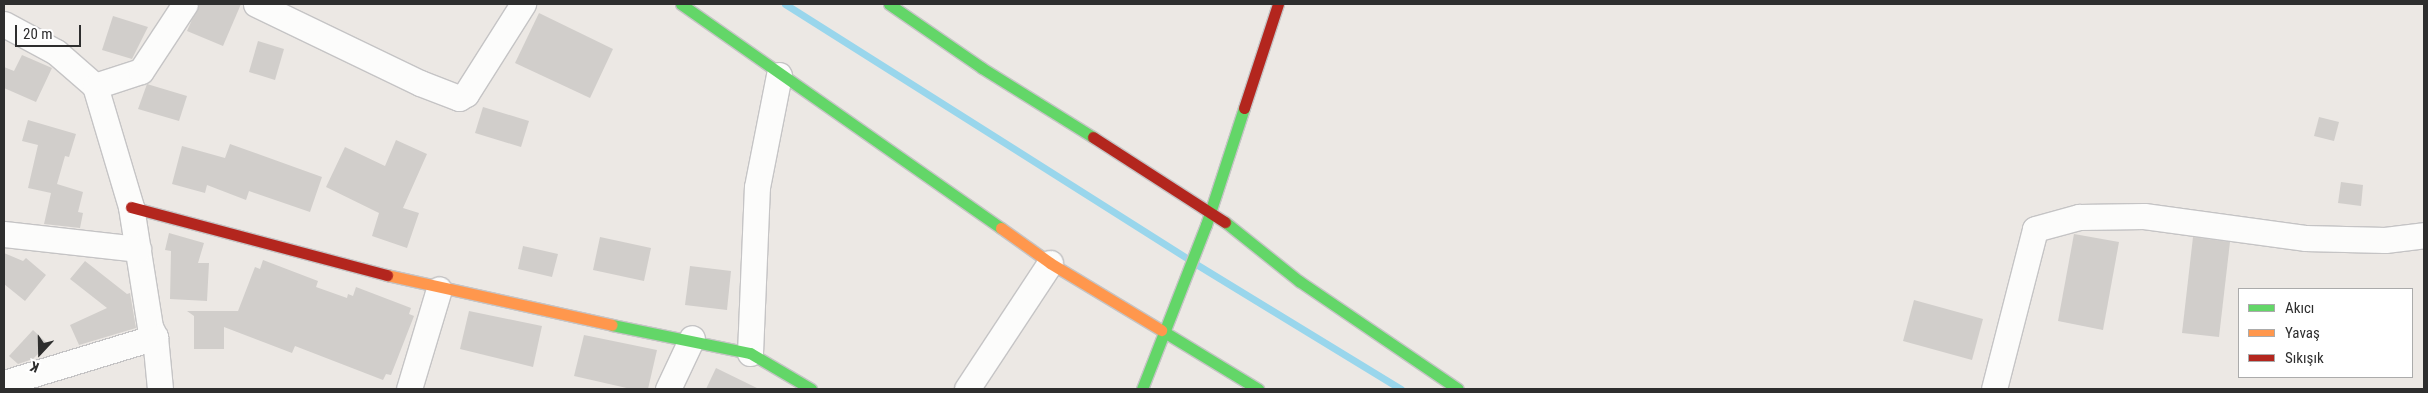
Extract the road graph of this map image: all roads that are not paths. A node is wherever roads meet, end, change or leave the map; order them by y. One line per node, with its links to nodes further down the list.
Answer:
1 (185, 4): 9 (street)
2 (256, 4): 3 (street)
3 (524, 4)
4 (681, 4): 8 (street)
5 (889, 4): 11 (street)
6 (1278, 4): 11 (street)
7 (4, 24): 9 (street)
8 (779, 75): 15 (street); 20 (street)
9 (95, 86): 10 (street)
10 (131, 207): 14 (street); 16 (street)
11 (1210, 210): 17 (street); 29 (street)
12 (4, 234): 14 (street)
13 (2424, 235): 30 (street)
14 (138, 248): 18 (street)
15 (1050, 263): 17 (street); 26 (street)
16 (439, 289): 19 (street); 23 (street)
17 (1163, 334): 27 (street); 28 (street)
18 (155, 337): 21 (street); 22 (street)
19 (692, 338): 20 (street); 24 (street)
20 (750, 353): 25 (street)
21 (4, 383)
22 (160, 389)
23 (409, 389)
24 (668, 389)
25 (811, 389)
26 (967, 389)
27 (1142, 389)
28 (1258, 389)
29 (1458, 389)
30 (1994, 389)

